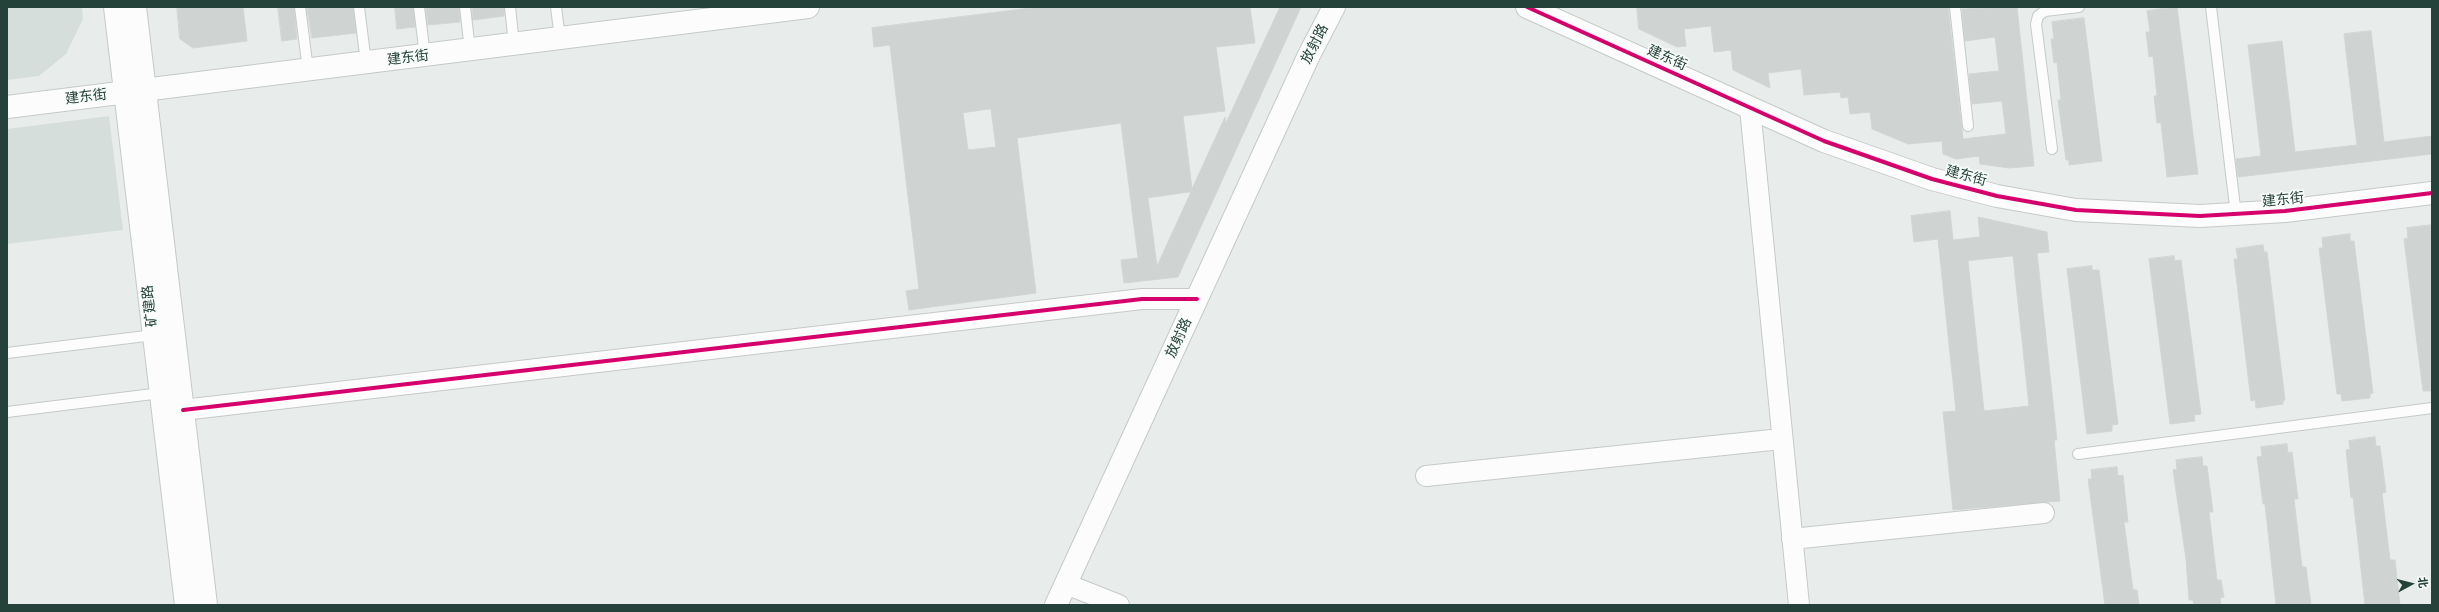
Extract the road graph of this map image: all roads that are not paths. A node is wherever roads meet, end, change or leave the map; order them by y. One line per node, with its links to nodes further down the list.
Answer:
1 (114, 7): 21 (street, 矿建路)
2 (135, 7): 21 (street, 矿建路)
3 (300, 7): 20 (lane)
4 (359, 7): 19 (lane)
5 (419, 7): 18 (lane)
6 (465, 7): 17 (lane)
7 (510, 7): 16 (lane)
8 (556, 7): 15 (lane)
9 (808, 7): 15 (street, 建东街)
10 (1334, 7): 28 (street, 放射路)
11 (1527, 7): 23 (street, 建东街)
12 (1955, 7): 24 (lane)
13 (2079, 7): 25 (lane)
14 (2211, 7): 27 (lane)
15 (560, 39): 16 (street, 建东街)
16 (514, 44): 17 (street, 建东街)
17 (470, 50): 18 (street, 建东街)
18 (425, 56): 19 (street, 建东街)
19 (366, 63): 20 (street, 建东街)
20 (308, 70): 21 (street, 建东街)
21 (135, 91): 22 (street, 建东街); 29 (street, 矿建路); 33 (street, 矿建路)
22 (7, 107)
23 (1750, 108): 27 (street, 建东街); 35 (street)
24 (1968, 126)
25 (2052, 149)
26 (2432, 193): 27 (street, 建东街)
27 (2236, 215)
28 (1197, 299): 33 (street); 40 (street, 放射路)
29 (154, 335): 30 (lane); 31 (street, 矿建路)
30 (7, 354)
31 (161, 393): 34 (lane); 41 (street, 矿建路)
32 (2432, 408): 36 (lane)
33 (183, 410): 42 (street, 矿建路)
34 (7, 412)
35 (1781, 439): 37 (street); 39 (street)
36 (2078, 454)
37 (1426, 476)
38 (2044, 513): 39 (street)
39 (1792, 539): 45 (street)
40 (1066, 584): 43 (street, 放射路); 44 (street)
41 (186, 605)
42 (206, 605)
43 (1056, 605)
44 (1119, 605)
45 (1799, 605)

